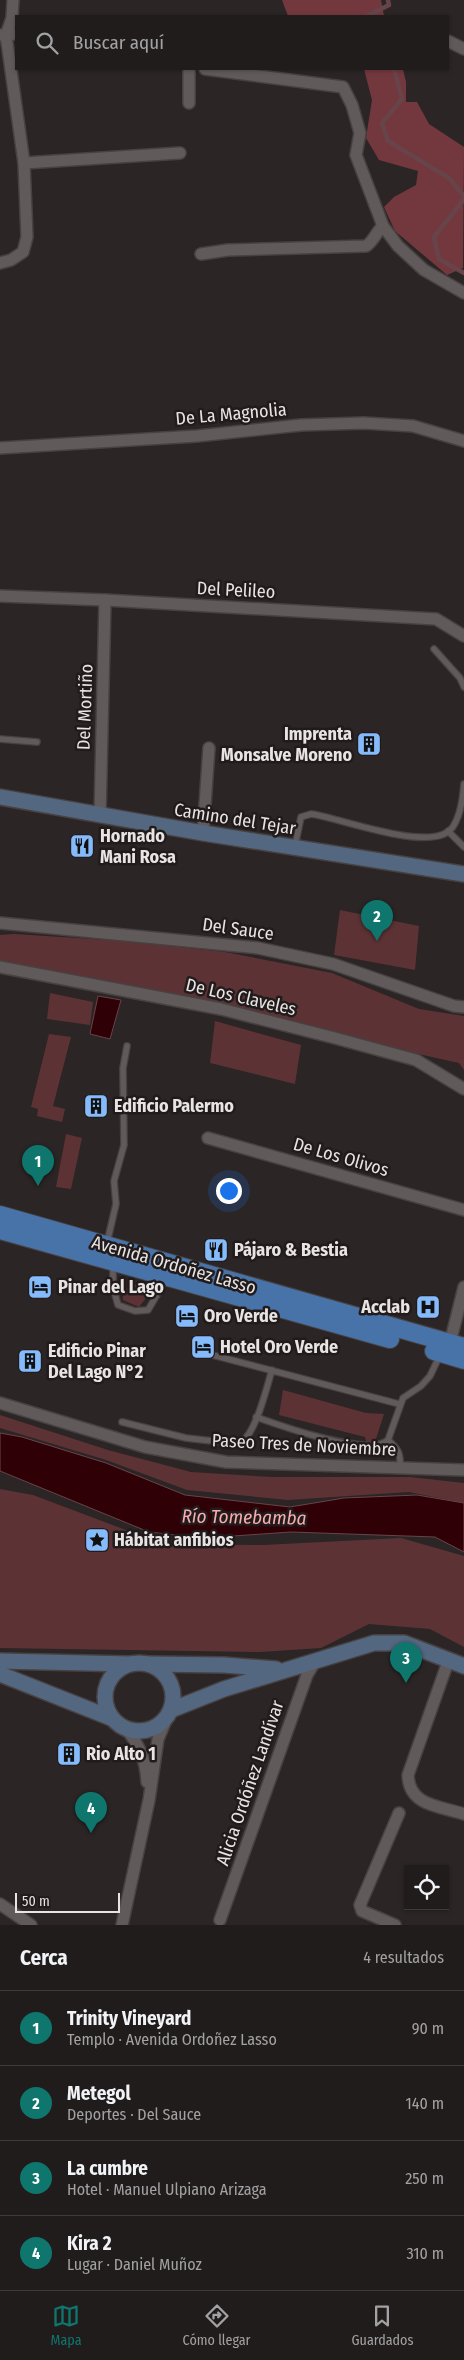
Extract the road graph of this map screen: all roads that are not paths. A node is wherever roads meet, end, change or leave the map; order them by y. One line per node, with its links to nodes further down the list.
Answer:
1 (13, 0): 2 (street)
2 (7, 35): 9 (street)
3 (449, 42): 4 (street)
4 (464, 49)
5 (189, 70): 7 (street)
6 (213, 70): 10 (street)
7 (189, 103)
8 (180, 153): 9 (street)
9 (24, 163): 12 (street)
10 (383, 226): 11 (street); 13 (street)
11 (201, 254)
12 (0, 263)
13 (464, 293)
14 (464, 441): 15 (street, De La Magnolia)
15 (0, 448)
16 (0, 596): 17 (street, Del Pelileo)
17 (105, 600): 18 (street, Del Pelileo); 26 (street, Del Mortiño)
18 (464, 636)
19 (434, 649): 20 (lane)
20 (464, 687)
21 (0, 739): 22 (lane)
22 (37, 742)
23 (209, 748): 28 (street)
24 (464, 784): 27 (lane)
25 (0, 797): 26 (street, Camino del Tejar)
26 (100, 816): 28 (street, Camino del Tejar)
27 (448, 831): 29 (lane); 30 (lane)
28 (203, 833): 30 (street, Camino del Tejar)
29 (464, 847)
30 (295, 848): 31 (street, Camino del Tejar)
31 (464, 874)
32 (0, 923): 34 (street, Del Sauce)
33 (0, 967): 36 (street, De Los Claveles)
34 (464, 1007)
35 (127, 1046): 41 (lane)
36 (464, 1089)
37 (208, 1138): 38 (street, De Los Olivos)
38 (464, 1210)
39 (0, 1215): 41 (main road, Avenida Ordoñez Lasso)
40 (0, 1230): 41 (main road, Avenida Ordoñez Lasso)
41 (110, 1253): 42 (main road, Avenida Ordoñez Lasso); 42 (lane); 44 (main road, Avenida Ordoñez Lasso)
42 (168, 1277): 44 (main road, Avenida Ordoñez Lasso)
43 (464, 1287): 44 (street)
44 (452, 1348): 46 (main road, Avenida Ordoñez Lasso); 49 (lane)
45 (201, 1352): 47 (lane)
46 (464, 1360)
47 (272, 1370): 49 (lane); 50 (lane)
48 (0, 1402): 53 (street, Paseo Tres de Noviembre)
49 (399, 1404): 52 (lane)
50 (256, 1418): 51 (lane); 52 (lane)
51 (122, 1422)
52 (388, 1440): 53 (lane)
53 (400, 1467): 54 (street, Paseo Tres de Noviembre)
54 (464, 1470)
55 (449, 1659): 56 (street); 60 (street); 68 (street)
56 (316, 1660): 61 (street); 70 (street, Alicia Ordóñez Landívar)
57 (0, 1661): 58 (street)
58 (130, 1664): 59 (street); 64 (street)
59 (147, 1664): 61 (street); 63 (street)
60 (464, 1666)
61 (282, 1670): 63 (street)
62 (0, 1674): 64 (street)
63 (169, 1715): 65 (street); 66 (street)
64 (111, 1718): 65 (street)
65 (127, 1730): 66 (street)
66 (149, 1800): 72 (street)
67 (398, 1813): 73 (street)
68 (464, 1814)
69 (0, 1904): 71 (street)
70 (220, 1920)
71 (31, 1925)
72 (122, 1925)
73 (395, 1925)

